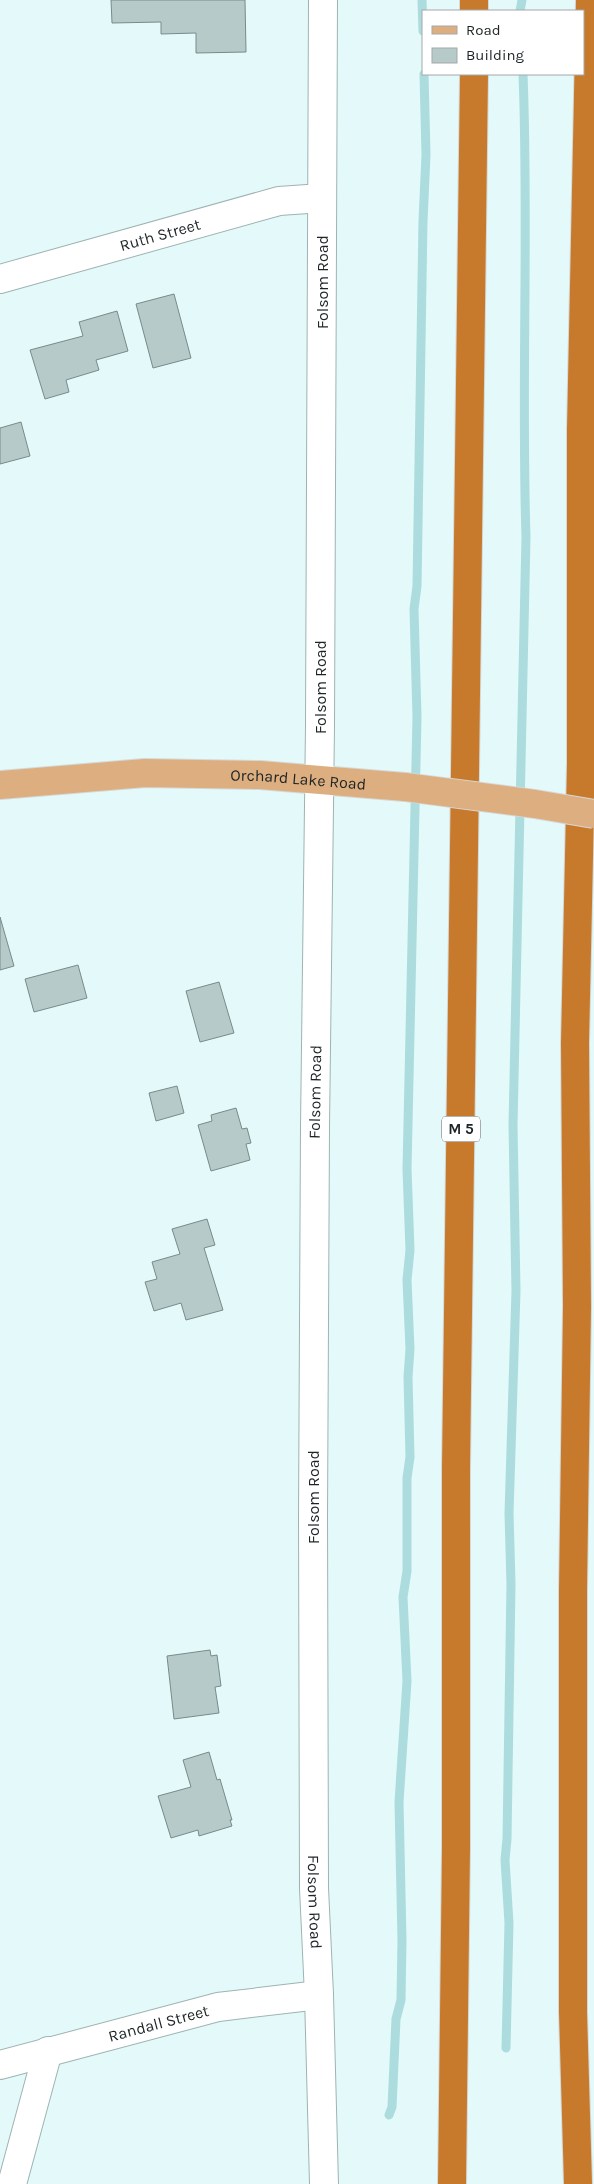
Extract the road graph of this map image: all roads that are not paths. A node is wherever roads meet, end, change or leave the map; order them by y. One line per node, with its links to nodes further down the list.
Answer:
1 (323, 0): 4 (street, Folsom Road)
2 (590, 0): 15 (highway)
3 (474, 75): 14 (highway, M 5)
4 (322, 198): 5 (street, Ruth Street); 6 (street, Folsom Road)
5 (0, 279)
6 (318, 780): 7 (main road, Orchard Lake Road); 8 (main road, Orchard Lake Road, bridge); 9 (street, Folsom Road)
7 (0, 785)
8 (594, 814)
9 (320, 1995): 10 (street, Randall Street); 13 (street, Folsom Road)
10 (48, 2051): 11 (street, Randall Street); 12 (street)
11 (0, 2065)
12 (12, 2184)
13 (324, 2184)
14 (452, 2184)
15 (578, 2184)

